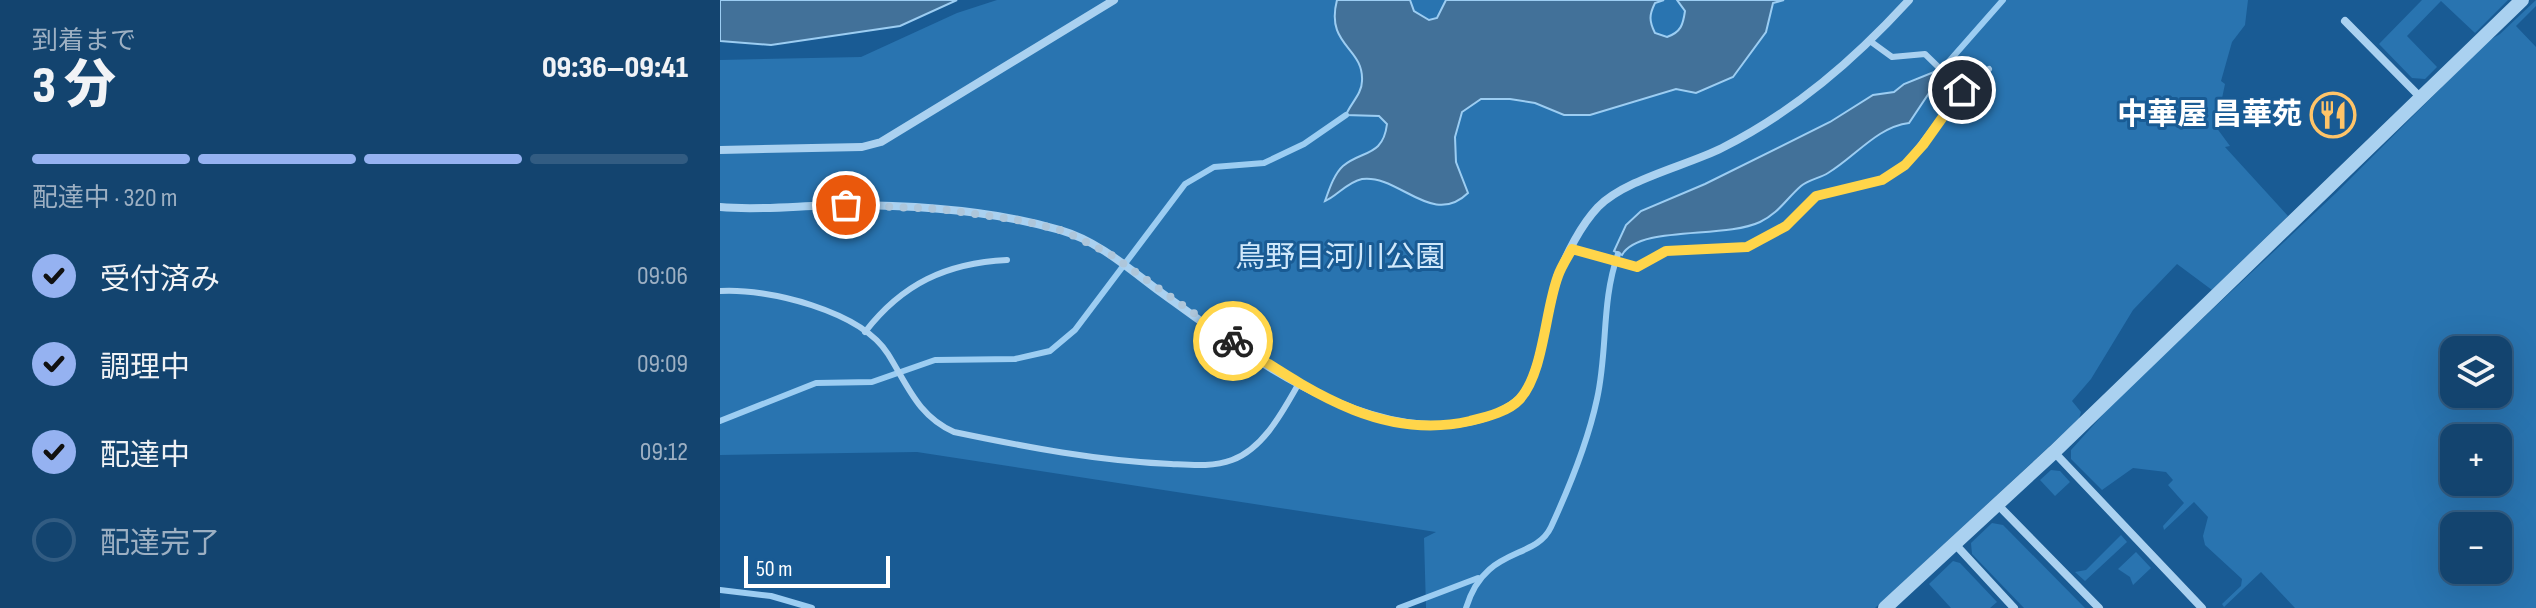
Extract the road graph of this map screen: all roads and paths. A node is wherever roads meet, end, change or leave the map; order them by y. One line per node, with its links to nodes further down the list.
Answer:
1 (1114, 0): 9 (street)
2 (1909, 0): 5 (street)
3 (2522, 0): 8 (street)
4 (2345, 21): 8 (street)
5 (1870, 41): 7 (lane); 11 (street)
6 (1989, 69): 7 (lane)
7 (1962, 90): 11 (lane)
8 (2422, 99): 16 (street)
9 (720, 150)
10 (720, 207): 15 (street)
11 (1572, 249): 15 (street)
12 (1007, 260): 14 (lane)
13 (720, 291): 14 (lane)
14 (865, 332): 15 (lane)
15 (1299, 383)
16 (2054, 452): 17 (street); 22 (street)
17 (1998, 505): 18 (street); 21 (street)
18 (1955, 544): 19 (street); 20 (street)
19 (1885, 608)
20 (2014, 608)
21 (2099, 608)
22 (2202, 608)

